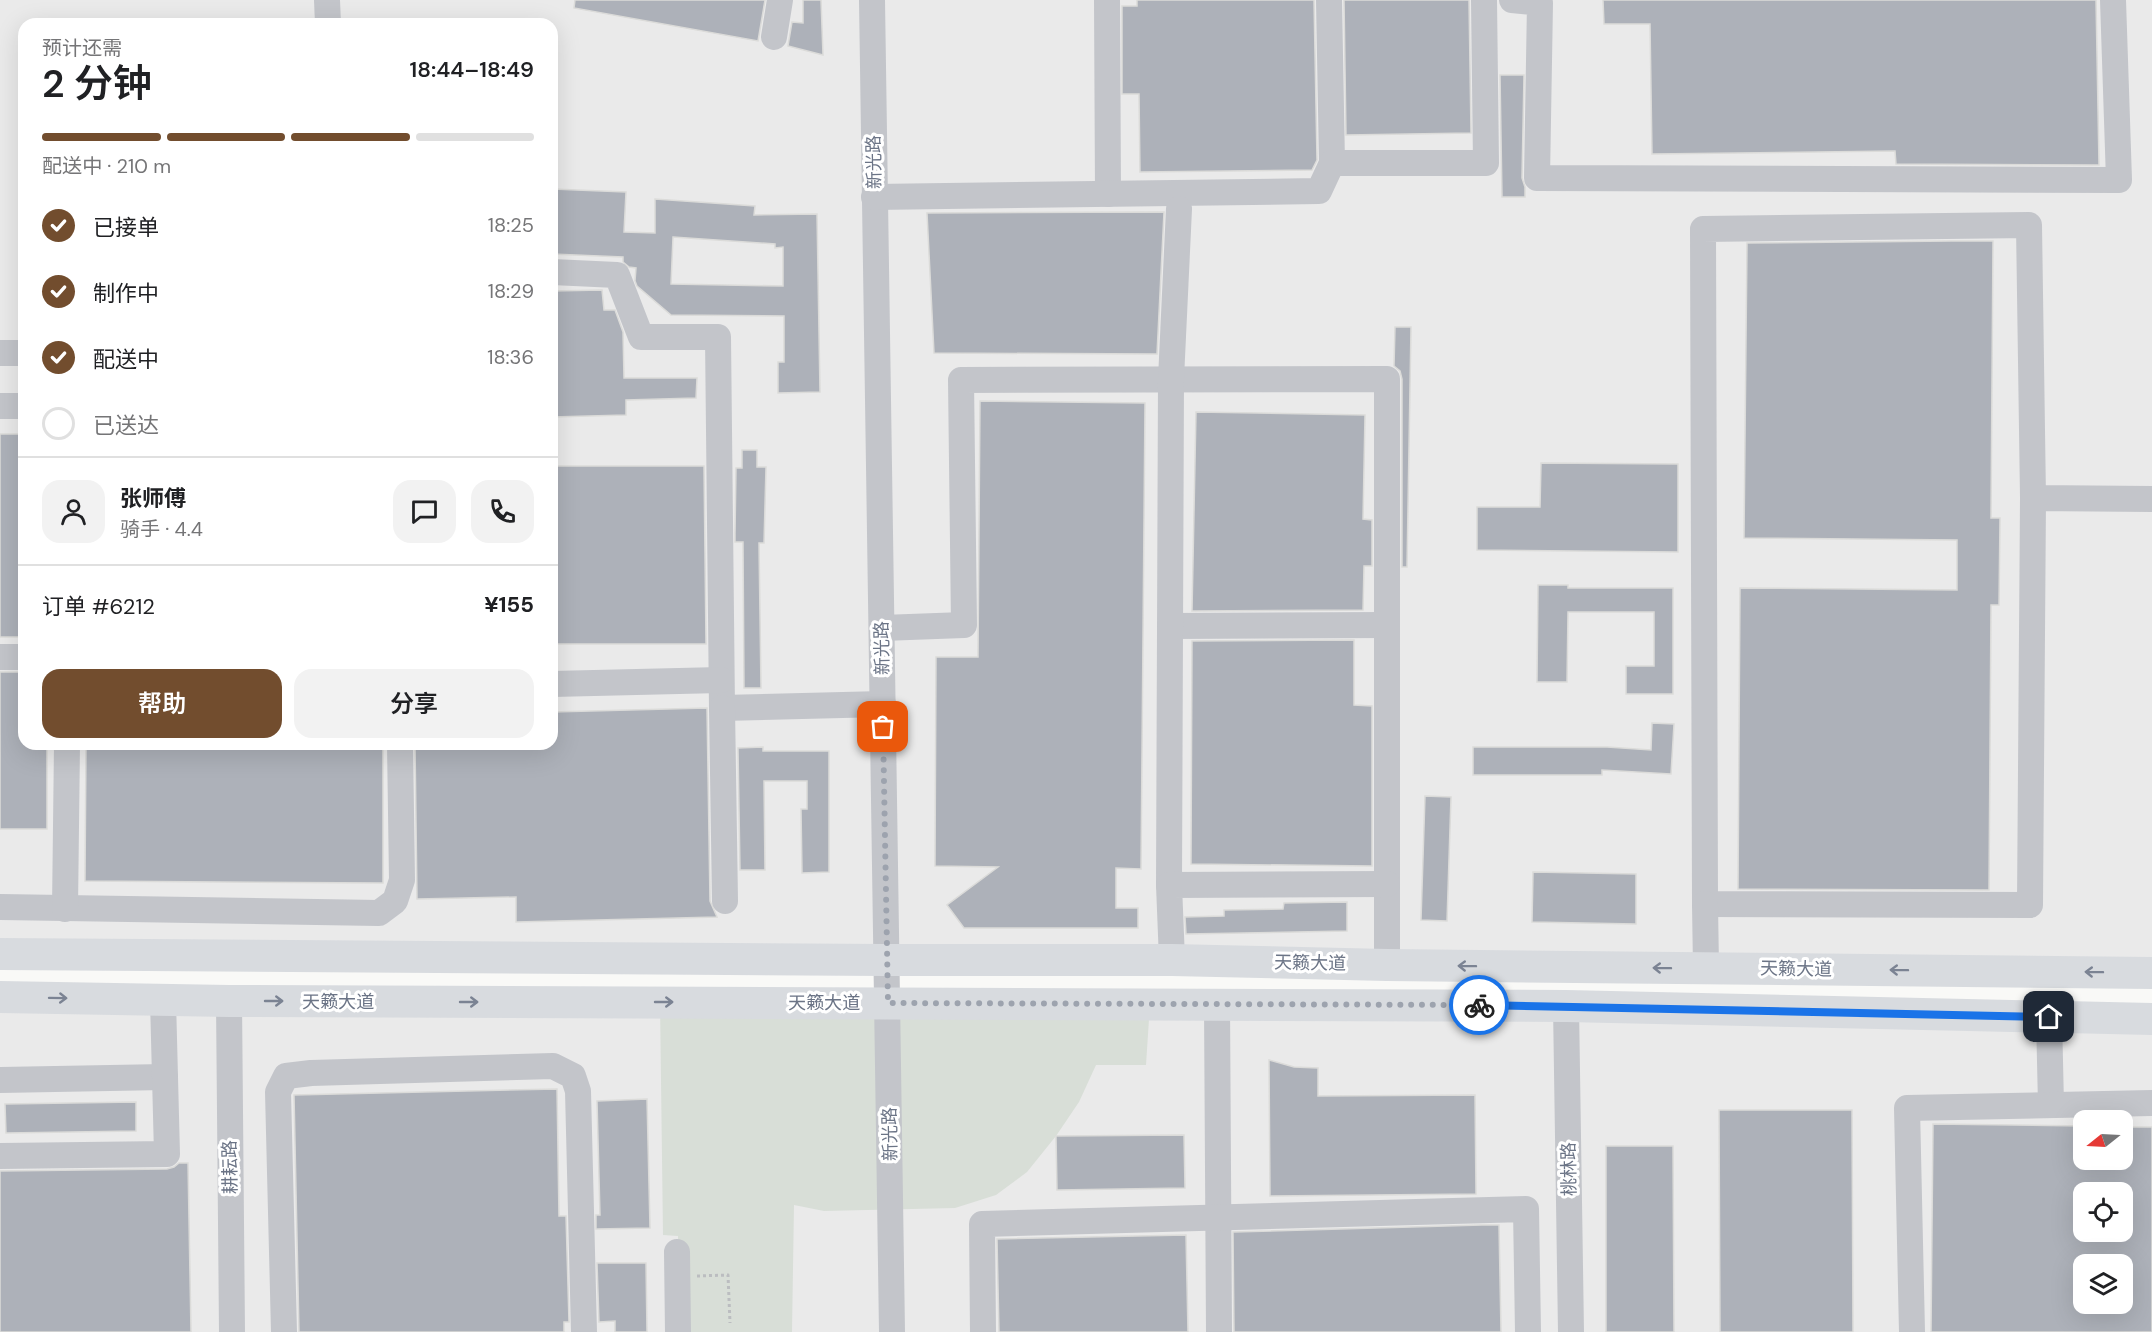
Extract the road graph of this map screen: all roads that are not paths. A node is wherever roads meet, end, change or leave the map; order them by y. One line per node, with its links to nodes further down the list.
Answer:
1 (327, 0): 9 (street)
2 (780, 0): 10 (street)
3 (872, 0): 13 (street, 新光路)
4 (1107, 0): 12 (street)
5 (1329, 0): 11 (street)
6 (1484, 0): 11 (street)
7 (1512, 0): 8 (street)
8 (2113, 0)
9 (328, 18)
10 (774, 38)
11 (1332, 163): 12 (street)
12 (1108, 194): 13 (street)
13 (874, 197): 25 (street, 新光路)
14 (1179, 209): 18 (street)
15 (558, 272): 28 (street)
16 (0, 353): 17 (street)
17 (18, 353)
18 (1171, 380): 23 (street); 24 (street); 25 (street)
19 (0, 406): 20 (street)
20 (18, 406)
21 (2033, 498): 22 (street); 37 (street); 37 (street)
22 (2152, 499)
23 (1387, 625): 24 (street); 34 (street)
24 (1170, 626): 35 (street)
25 (882, 628): 30 (street, 新光路)
26 (0, 657): 27 (street)
27 (18, 657)
28 (721, 680): 29 (street); 31 (street)
29 (558, 684)
30 (883, 704): 31 (street); 41 (street, 新光路)
31 (722, 708): 36 (street)
32 (68, 750): 39 (street)
33 (400, 750): 39 (street)
34 (1387, 884): 35 (street); 43 (street)
35 (1169, 885): 42 (street)
36 (725, 901)
37 (1704, 904): 44 (street)
38 (0, 907): 39 (street)
39 (65, 909)
40 (0, 954): 41 (main road, 天籁大道)
41 (886, 960): 42 (main road, 天籁大道); 49 (street, 新光路)
42 (1172, 960): 43 (main road, 天籁大道)
43 (1387, 965): 44 (main road, 天籁大道, one-way to 43)
44 (1706, 968): 45 (main road, 天籁大道, one-way to 44)
45 (2152, 973)
46 (0, 997): 47 (main road, 天籁大道, one-way to 47)
47 (163, 1000): 48 (main road, 天籁大道); 54 (street)
48 (229, 1001): 49 (main road, 天籁大道, one-way to 49); 61 (street, 耕耘路)
49 (888, 1003): 50 (main road, 天籁大道); 65 (street, 新光路)
50 (1217, 1004): 51 (main road, 天籁大道); 59 (street)
51 (1566, 1006): 52 (main road, 天籁大道); 69 (street, 桃林路)
52 (2049, 1017): 53 (main road, 天籁大道); 57 (street)
53 (2152, 1020)
54 (165, 1077): 55 (street); 58 (street)
55 (0, 1080)
56 (2152, 1103): 57 (street)
57 (2051, 1105): 70 (street)
58 (0, 1156)
59 (1218, 1218): 66 (street); 67 (street); 68 (street)
60 (677, 1252): 64 (street)
61 (232, 1332)
62 (284, 1332): 63 (street)
63 (584, 1332)
64 (678, 1332)
65 (892, 1332)
66 (983, 1332)
67 (1219, 1332)
68 (1528, 1332)
69 (1570, 1332)
70 (1912, 1332)

